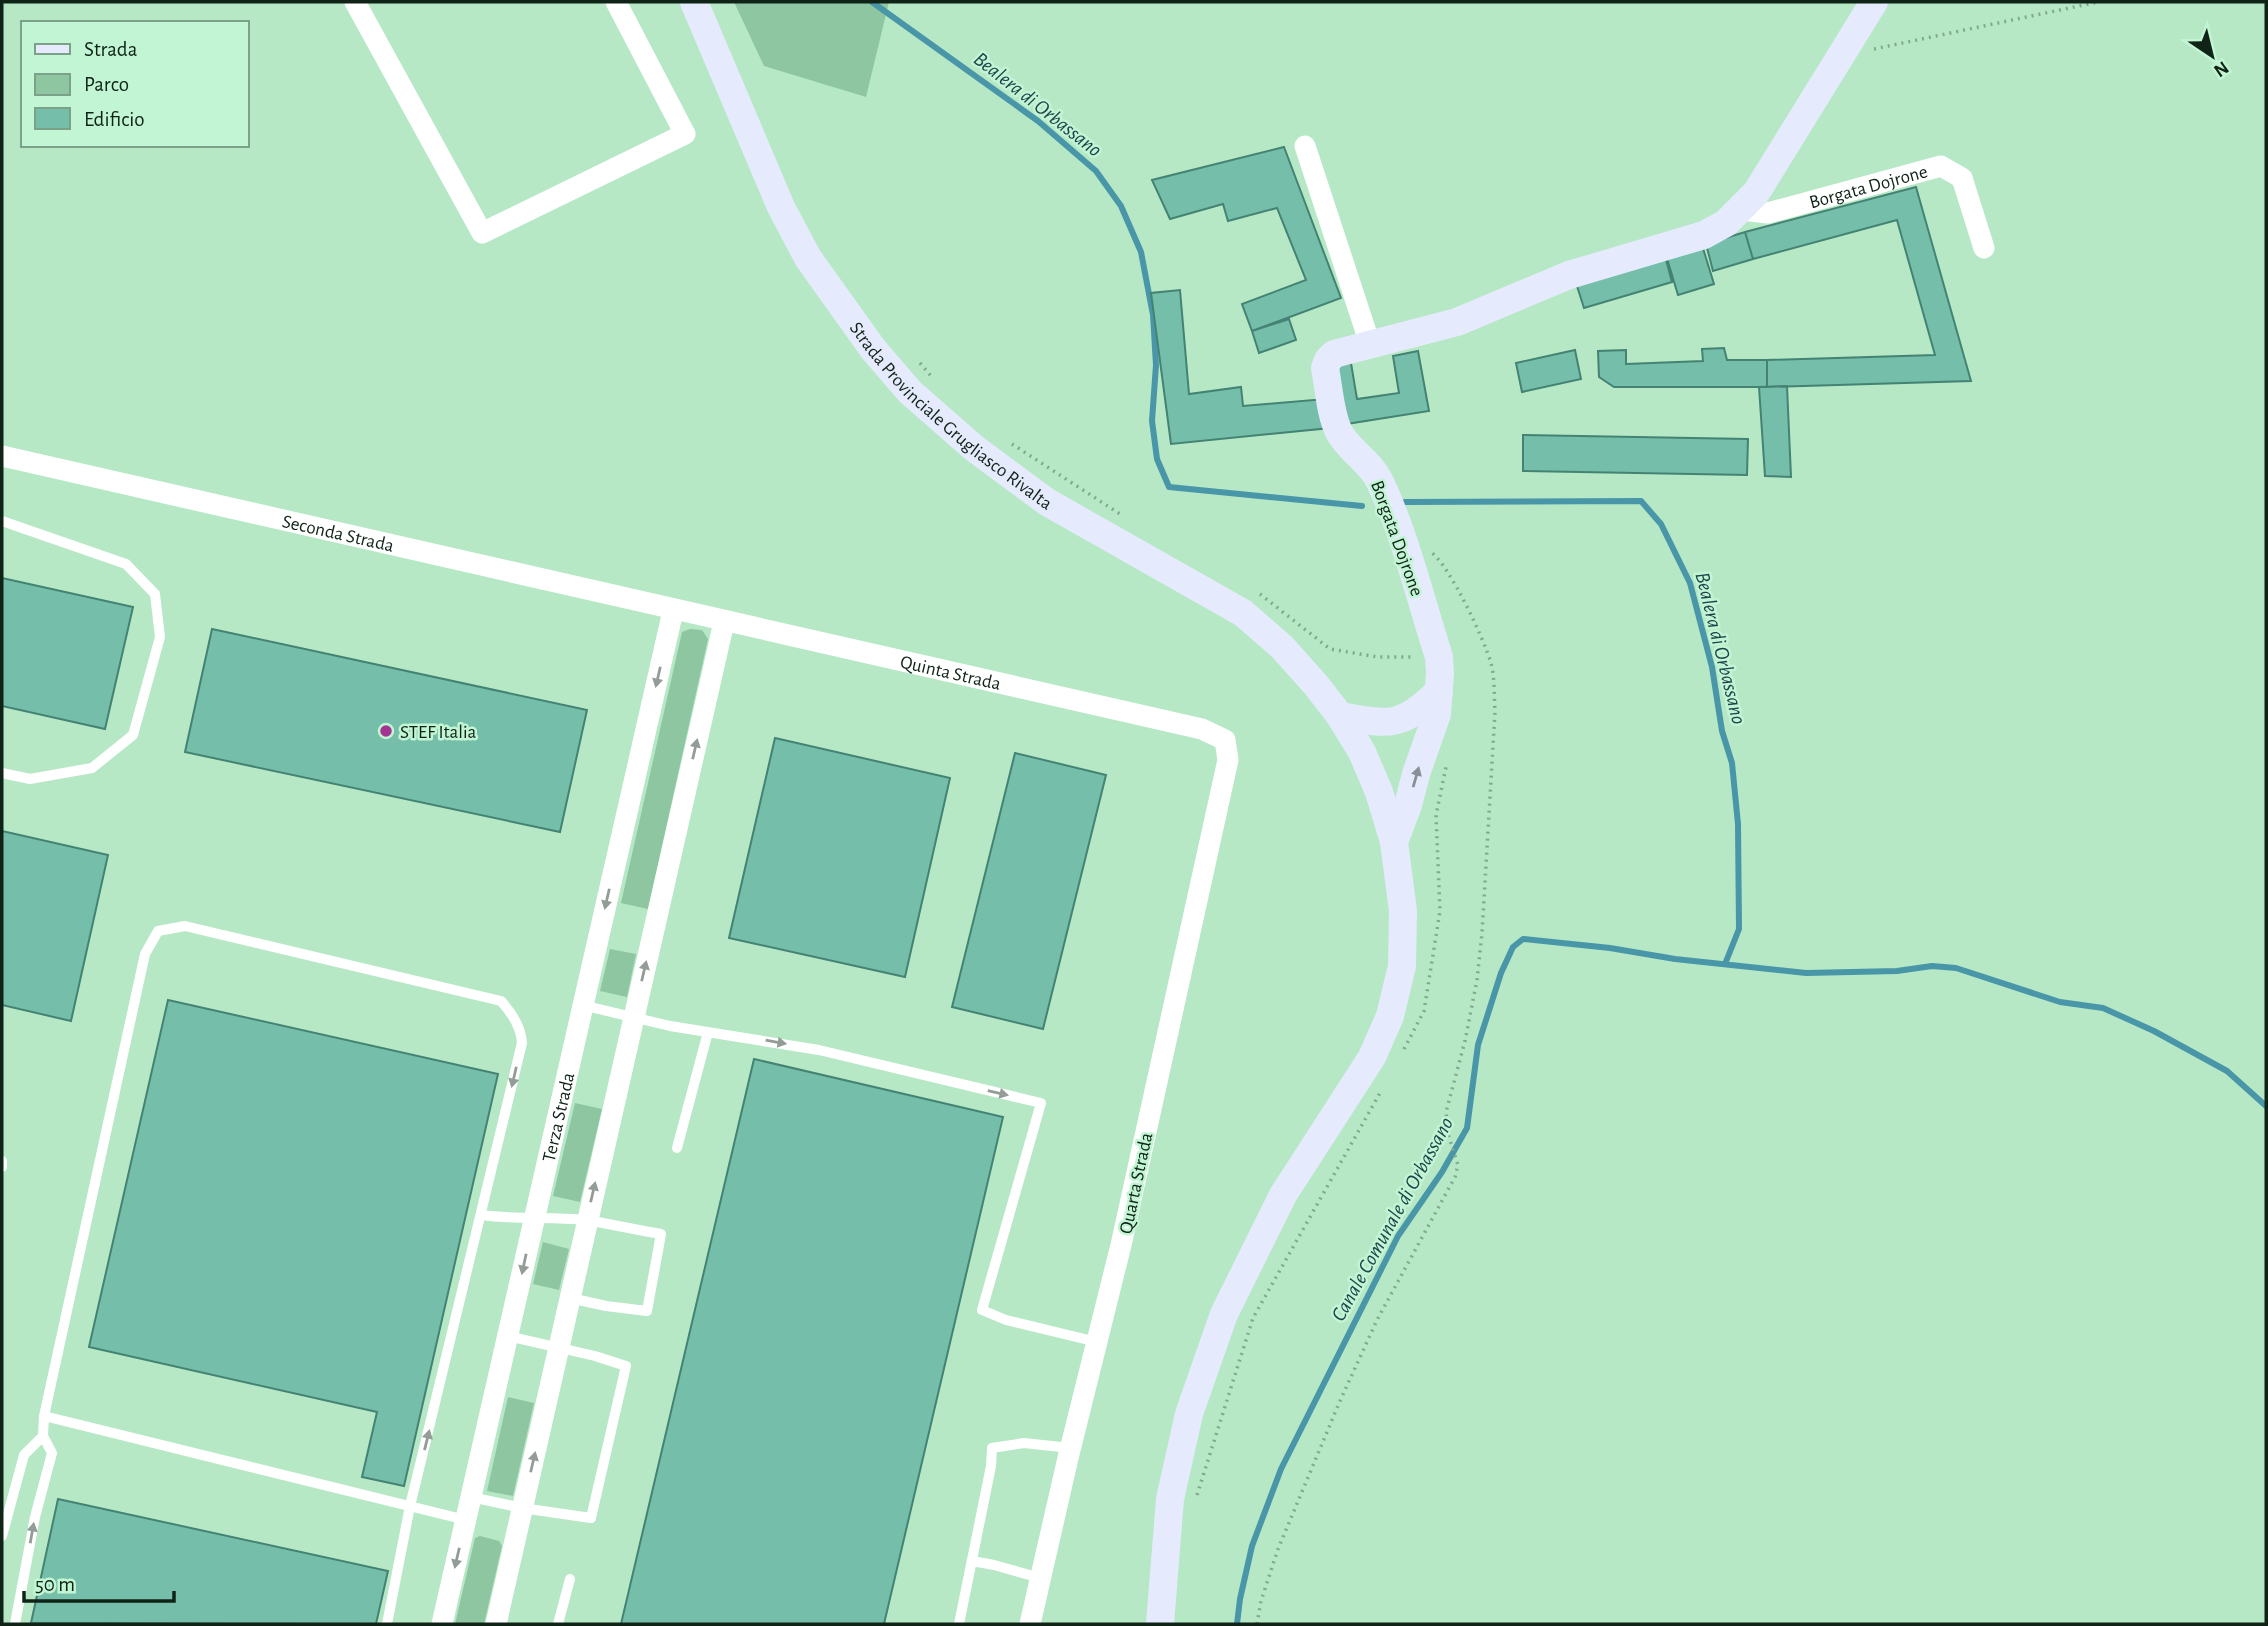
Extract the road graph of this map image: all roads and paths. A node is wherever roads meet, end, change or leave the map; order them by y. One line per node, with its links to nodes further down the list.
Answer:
1 (355, 2): 2 (street)
2 (616, 2)
3 (694, 2): 23 (street, Strada Provinciale Grugliasco Rivalta)
4 (1874, 2): 6 (street, Borgata Dojrone)
5 (2098, 2): 6 (path)
6 (1852, 35): 8 (street, Borgata Dojrone)
7 (1305, 146): 10 (street)
8 (1741, 210): 9 (street, Borgata Dojrone); 10 (street, Borgata Dojrone)
9 (1983, 248)
10 (1370, 344): 17 (street, Borgata Dojrone)
11 (918, 361): 12 (path)
12 (934, 380)
13 (1005, 439): 15 (path)
14 (2, 456): 19 (street, Seconda Strada)
15 (1126, 518)
16 (2, 521): 25 (lane)
17 (1403, 544): 21 (street, Borgata Dojrone); 59 (path)
18 (1259, 592): 21 (path)
19 (673, 611): 20 (street, Quinta Strada); 27 (street, Terza Strada, one-way to 27)
20 (724, 622): 24 (street, Quinta Strada); 28 (street, one-way to 20)
21 (1438, 657): 22 (street, Borgata Dojrone)
22 (1440, 691): 23 (street); 26 (street, Borgata Dojrone, one-way to 22)
23 (1340, 716): 26 (street, Strada Provinciale Grugliasco Rivalta)
24 (1225, 740): 38 (street, Quarta Strada)
25 (2, 773)
26 (1394, 842): 58 (street, Strada Provinciale Grugliasco Rivalta)
27 (582, 1005): 28 (lane); 34 (street, Terza Strada)
28 (633, 1017): 29 (lane); 35 (street, one-way to 28)
29 (708, 1032): 30 (lane); 38 (lane, one-way to 38)
30 (677, 1148)
31 (2, 1161): 32 (lane)
32 (2, 1167)
33 (482, 1215): 34 (lane); 40 (lane, one-way to 33); 44 (lane, one-way to 33)
34 (535, 1217): 35 (lane); 37 (street, Terza Strada, one-way to 37)
35 (587, 1220): 36 (street); 36 (lane)
36 (570, 1298): 39 (street)
37 (508, 1336): 39 (lane); 43 (street, Terza Strada)
38 (1097, 1342): 42 (street, Quarta Strada)
39 (559, 1349): 45 (street, one-way to 39); 45 (lane)
40 (44, 1416): 41 (lane); 44 (lane)
41 (43, 1436): 47 (lane); 51 (lane, one-way to 41)
42 (1070, 1448): 48 (lane); 49 (street, Quarta Strada)
43 (471, 1497): 45 (lane); 46 (street, Terza Strada)
44 (411, 1506): 46 (lane); 52 (lane)
45 (522, 1508): 54 (street)
46 (466, 1520): 53 (street, Terza Strada, one-way to 53)
47 (2, 1536)
48 (972, 1561): 49 (lane); 56 (lane)
49 (1040, 1578): 57 (street, Quarta Strada)
50 (570, 1579): 55 (lane)
51 (15, 1624)
52 (387, 1624)
53 (442, 1624)
54 (495, 1624)
55 (558, 1624)
56 (959, 1624)
57 (1030, 1624)
58 (1160, 1624)
59 (1257, 1624)

